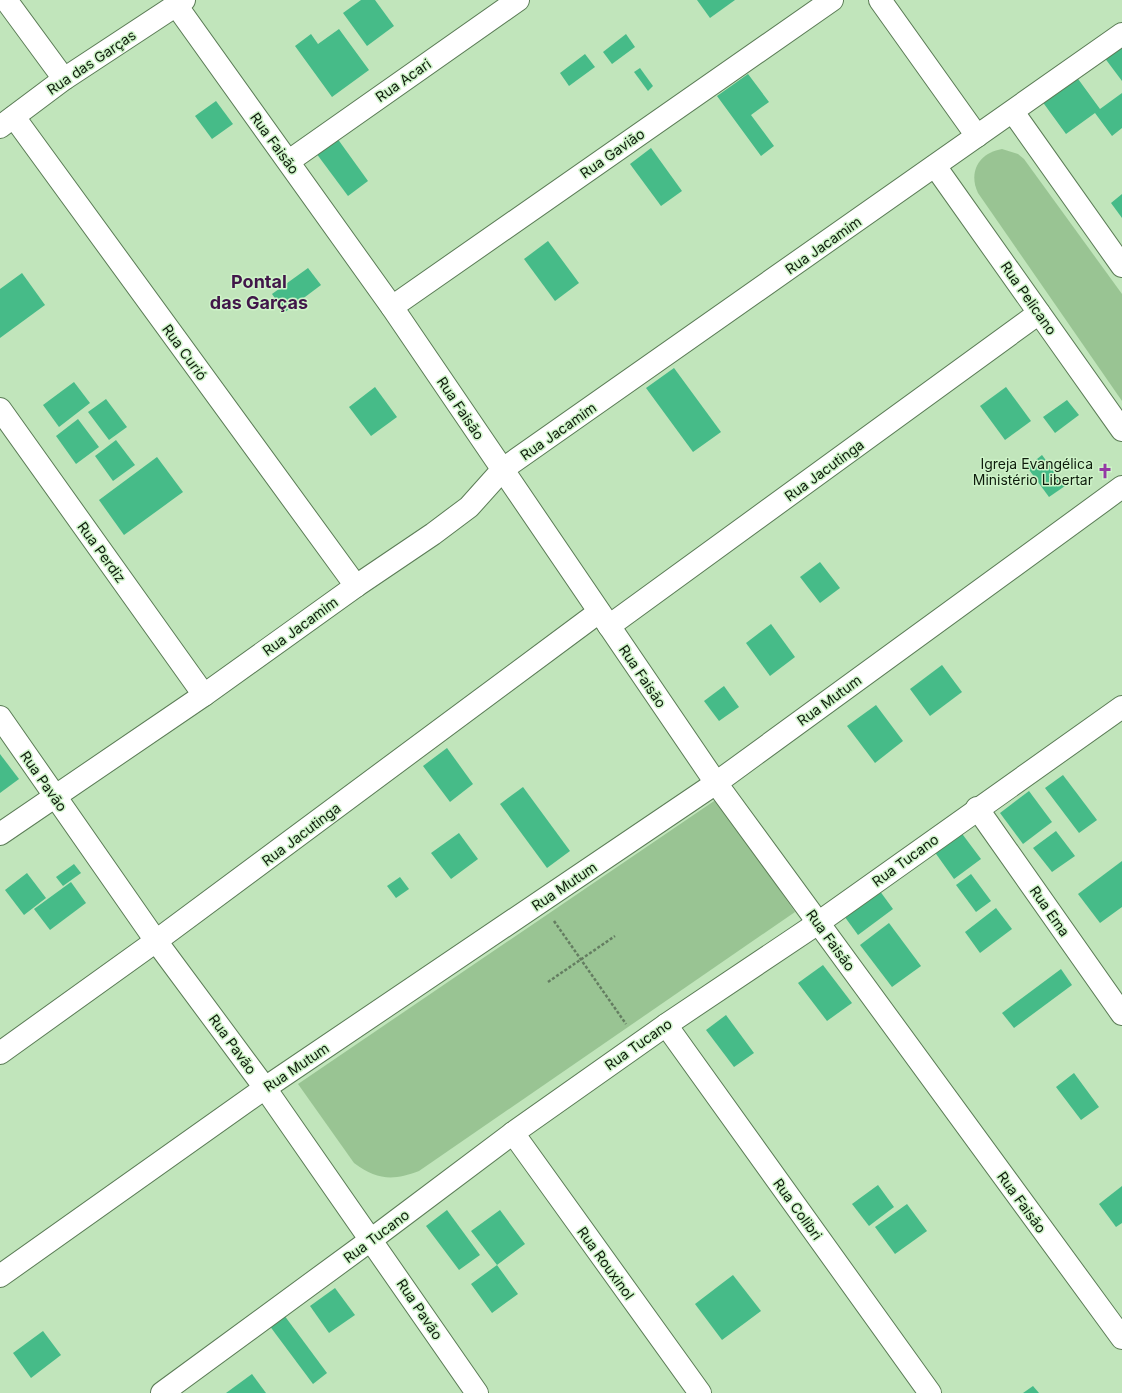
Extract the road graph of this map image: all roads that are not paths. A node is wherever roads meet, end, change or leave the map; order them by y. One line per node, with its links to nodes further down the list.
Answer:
1 (6, 0): 7 (street)
2 (518, 0): 11 (street, Rua Acari)
3 (832, 0): 14 (street, Rua Gavião)
4 (880, 0): 10 (street)
5 (180, 3): 7 (street, Rua das Garças); 11 (street, Rua Faisão)
6 (1122, 34): 8 (street, Rua Jacamim)
7 (64, 78): 9 (street, Rua das Garças)
8 (1012, 112): 10 (street, Rua Jacamim); 13 (street)
9 (7, 122): 20 (street, Rua Curió)
10 (978, 136): 12 (street, Rua Jacamim)
11 (289, 161): 14 (street, Rua Faisão)
12 (935, 166): 15 (street, Rua Pelicano); 18 (street, Rua Jacamim)
13 (1120, 259)
14 (392, 307): 18 (street, Rua Faisão)
15 (1039, 313): 17 (street, Rua Pelicano); 21 (street, Rua Jacutinga)
16 (0, 409): 22 (street, Rua Perdiz)
17 (1122, 430)
18 (503, 469): 20 (street, Rua Jacamim); 21 (street, Rua Faisão)
19 (1122, 487): 25 (street, Rua Mutum)
20 (356, 586): 22 (street, Rua Jacamim)
21 (604, 619): 25 (street, Rua Faisão); 30 (street, Rua Jacutinga)
22 (204, 695): 26 (street, Rua Jacamim)
23 (1122, 707): 27 (street, Rua Tucano)
24 (0, 717): 26 (street, Rua Pavão)
25 (716, 783): 29 (street, Rua Faisão); 34 (street, Rua Mutum)
26 (55, 798): 28 (street, Rua Jacamim); 30 (street, Rua Pavão)
27 (977, 808): 29 (street, Rua Tucano); 31 (street, Rua Ema)
28 (0, 834)
29 (818, 923): 32 (street, Rua Tucano); 38 (street, Rua Faisão)
30 (156, 941): 33 (street, Rua Jacutinga); 34 (street, Rua Pavão)
31 (1122, 1014)
32 (666, 1025): 35 (street, Rua Tucano); 42 (street, Rua Colibri)
33 (0, 1053)
34 (265, 1088): 36 (street, Rua Pavão); 37 (street, Rua Mutum)
35 (513, 1133): 36 (street, Rua Tucano); 41 (street, Rua Rouxinol)
36 (372, 1239): 39 (street, Rua Tucano); 40 (street, Rua Pavão)
37 (0, 1276)
38 (1122, 1338)
39 (162, 1393)
40 (477, 1393)
41 (700, 1393)
42 (930, 1393)

